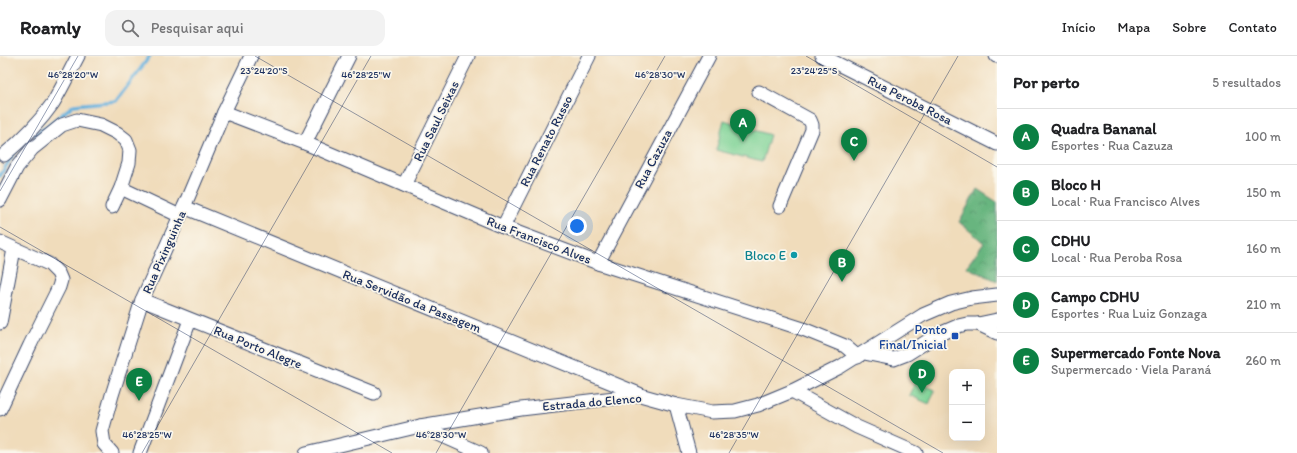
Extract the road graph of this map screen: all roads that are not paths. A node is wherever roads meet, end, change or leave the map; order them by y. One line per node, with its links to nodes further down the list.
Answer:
1 (78, 56): 12 (street)
2 (251, 56): 9 (street, Rua Pixinguinha)
3 (349, 56): 10 (street)
4 (468, 56): 13 (street, Rua Saul Seixas)
5 (588, 56): 19 (street, Rua Renato Russo)
6 (709, 56): 22 (street, Rua Cazuza)
7 (822, 56): 11 (street, Rua Peroba Rosa)
8 (759, 92): 16 (street)
9 (224, 112): 10 (street, Rua Francisco Alves); 18 (street, Rua Pixinguinha)
10 (305, 143): 13 (street, Rua Francisco Alves)
11 (997, 144)
12 (4, 155)
13 (404, 185): 19 (street, Rua Francisco Alves)
14 (121, 188): 15 (street); 17 (street); 18 (street, Rua Servidão da Passagem)
15 (0, 200)
16 (780, 206)
17 (112, 208)
18 (182, 211): 24 (street, Rua Pixinguinha); 33 (street, Rua Servidão da Passagem)
19 (503, 227): 22 (street, Rua Francisco Alves)
20 (0, 242): 21 (street)
21 (14, 249): 27 (street); 35 (street)
22 (598, 263): 30 (street, Rua Francisco Alves)
23 (997, 295): 30 (street, Estrada do Elenco)
24 (142, 300): 25 (street, Rua Porto Alegre); 38 (street, Rua Pixinguinha)
25 (190, 320): 32 (street, Rua Porto Alegre); 39 (street)
26 (997, 320): 28 (street)
27 (0, 323)
28 (978, 324): 29 (street); 30 (street)
29 (997, 333)
30 (861, 355): 31 (street, Estrada do Elenco)
31 (792, 391): 34 (street, Estrada do Elenco); 37 (street)
32 (374, 393)
33 (640, 395): 34 (street, Estrada do Elenco); 36 (street, Estrada do Elenco)
34 (676, 404): 42 (street)
35 (0, 409)
36 (420, 426): 40 (street, Estrada do Elenco); 41 (street)
37 (910, 452)
38 (112, 453)
39 (140, 453)
40 (306, 453)
41 (481, 453)
42 (689, 453)

